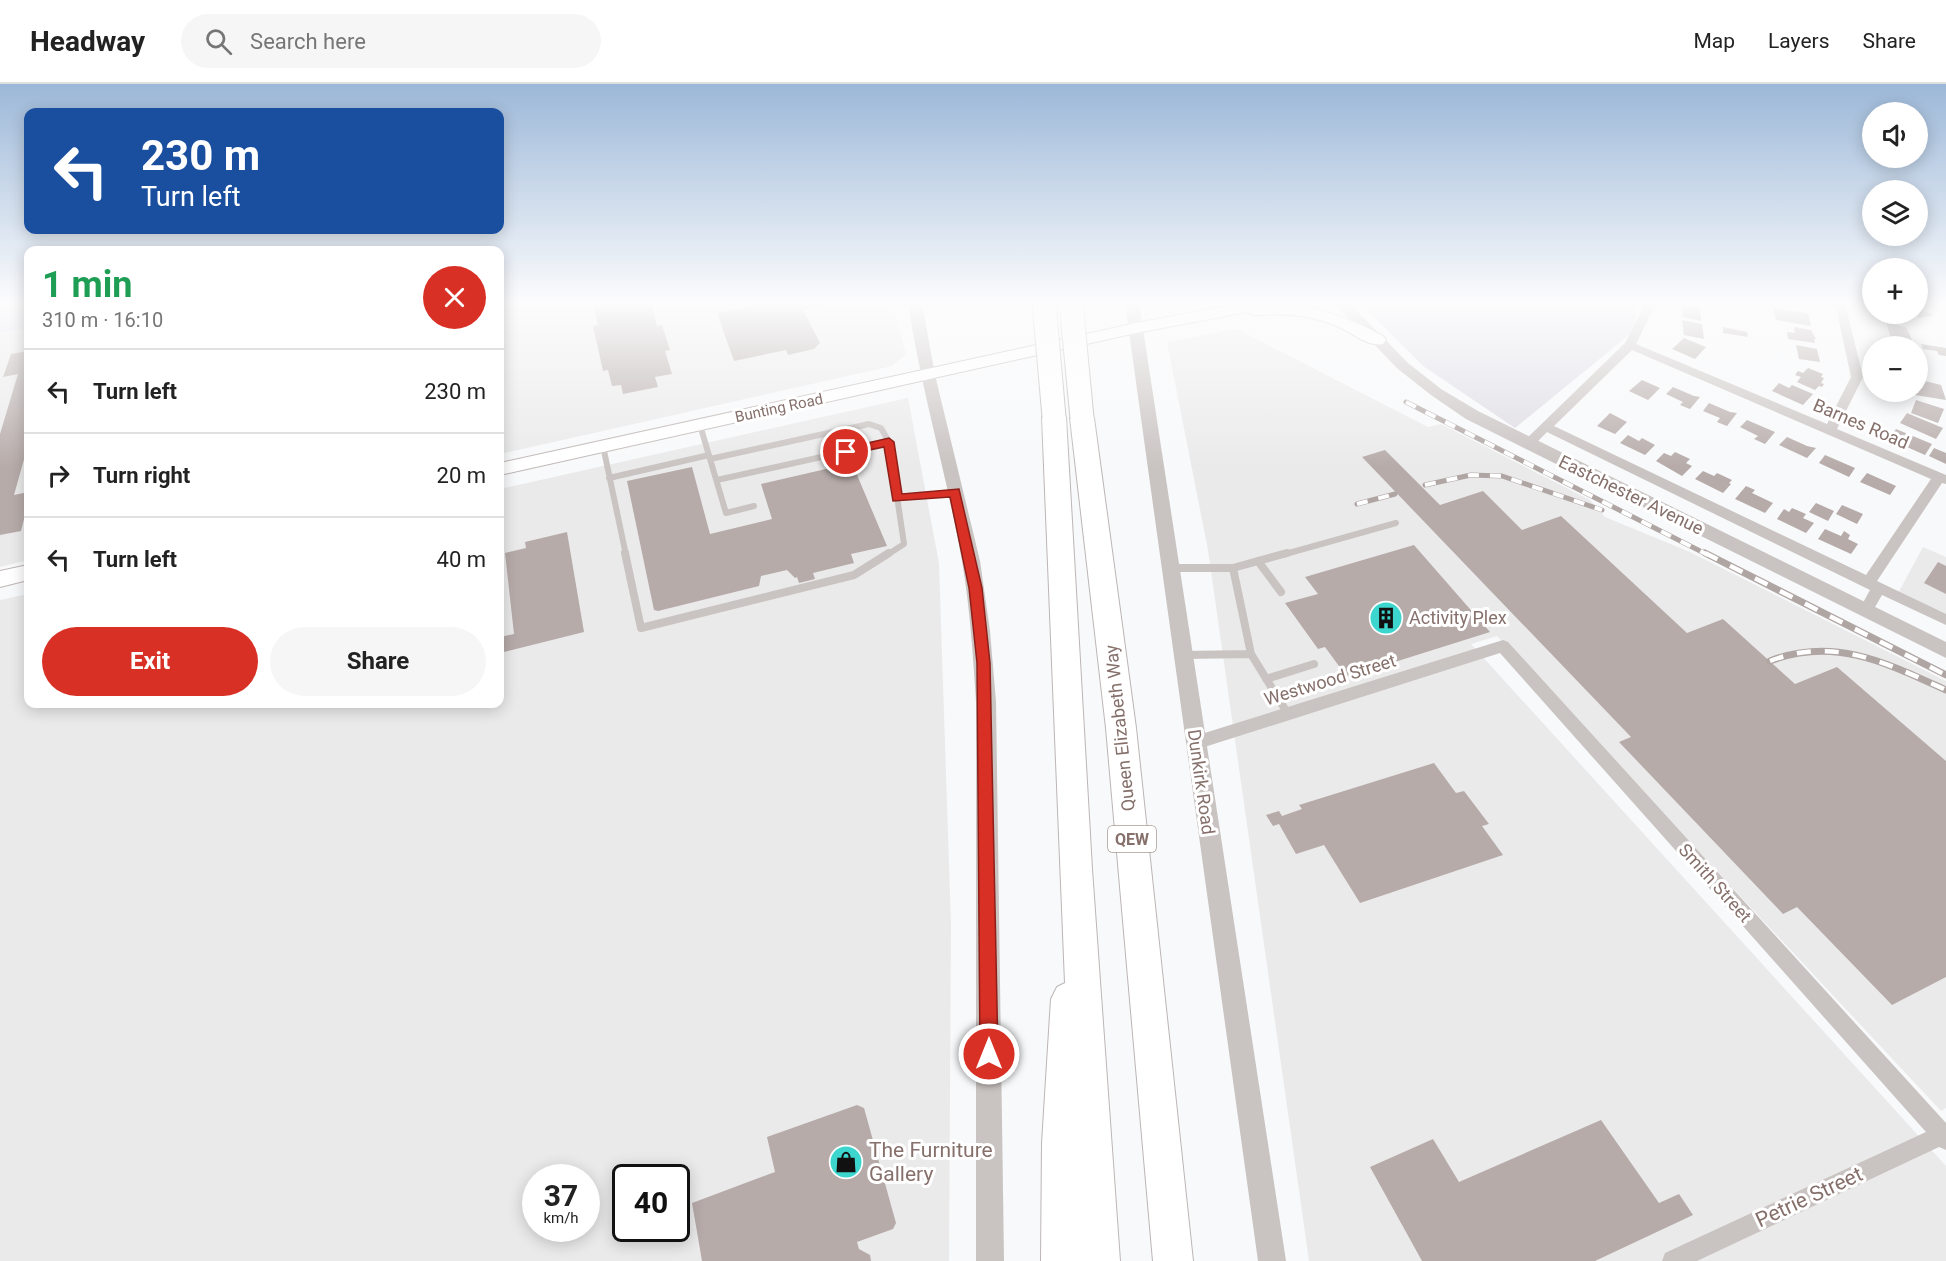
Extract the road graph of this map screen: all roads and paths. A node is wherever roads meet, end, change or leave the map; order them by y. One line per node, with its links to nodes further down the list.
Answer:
1 (924, 358): 10 (street)
2 (1003, 358): 10 (main road, Bunting Road)
3 (1056, 358): 11 (highway, Queen Elizabeth Way / QEW, bridge)
4 (1070, 358): 11 (highway, Queen Elizabeth Way / QEW, bridge)
5 (1140, 358): 28 (street, Dunkirk Road)
6 (1395, 358): 16 (street, Eastchester Avenue)
7 (1617, 358): 13 (street)
8 (1660, 358): 14 (street, Barnes Road)
9 (1853, 358): 14 (street)
10 (927, 375): 12 (main road, Bunting Road); 23 (street)
11 (1068, 417): 44 (highway, Queen Elizabeth Way / QEW); 49 (highway, Queen Elizabeth Way / QEW)
12 (700, 425): 17 (main road, Bunting Road); 18 (lane)
13 (1547, 427): 16 (street); 32 (street, Eastchester Avenue)
14 (1830, 430): 21 (street, Barnes Road)
15 (889, 442): 18 (lane); 22 (lane); 24 (lane)
16 (1528, 444): 34 (street, Eastchester Avenue)
17 (603, 446): 19 (main road, Bunting Road); 20 (lane)
18 (709, 457): 20 (lane); 22 (lane)
19 (504, 468)
20 (609, 478): 24 (lane)
21 (1942, 479): 32 (street)
22 (717, 480): 25 (lane)
23 (955, 492): 24 (lane); 46 (street)
24 (897, 498)
25 (754, 506)
26 (1396, 523): 27 (lane)
27 (1258, 561): 29 (lane); 33 (lane)
28 (1170, 568): 29 (lane); 39 (street, Dunkirk Road)
29 (1233, 568): 37 (lane)
30 (24, 574): 31 (main road)
31 (0, 579)
32 (1874, 584): 34 (street); 35 (street, Eastchester Avenue)
33 (1281, 592)
34 (1866, 610): 36 (street, Eastchester Avenue)
35 (1946, 620)
36 (1946, 651)
37 (1251, 654): 39 (lane); 41 (lane)
38 (1477, 654): 42 (street, Westwood Street); 45 (street, Smith Street)
39 (1183, 655): 43 (street, Dunkirk Road)
40 (1314, 664): 41 (lane)
41 (1266, 679): 42 (lane)
42 (1288, 714): 43 (street, Westwood Street)
43 (1196, 743): 50 (street, Dunkirk Road)
44 (1076, 868): 47 (highway); 48 (highway, Queen Elizabeth Way / QEW)
45 (1944, 1136): 51 (street, Petrie Street)
46 (990, 1261)
47 (1061, 1261)
48 (1101, 1261)
49 (1173, 1261)
50 (1272, 1261)
51 (1673, 1261)

